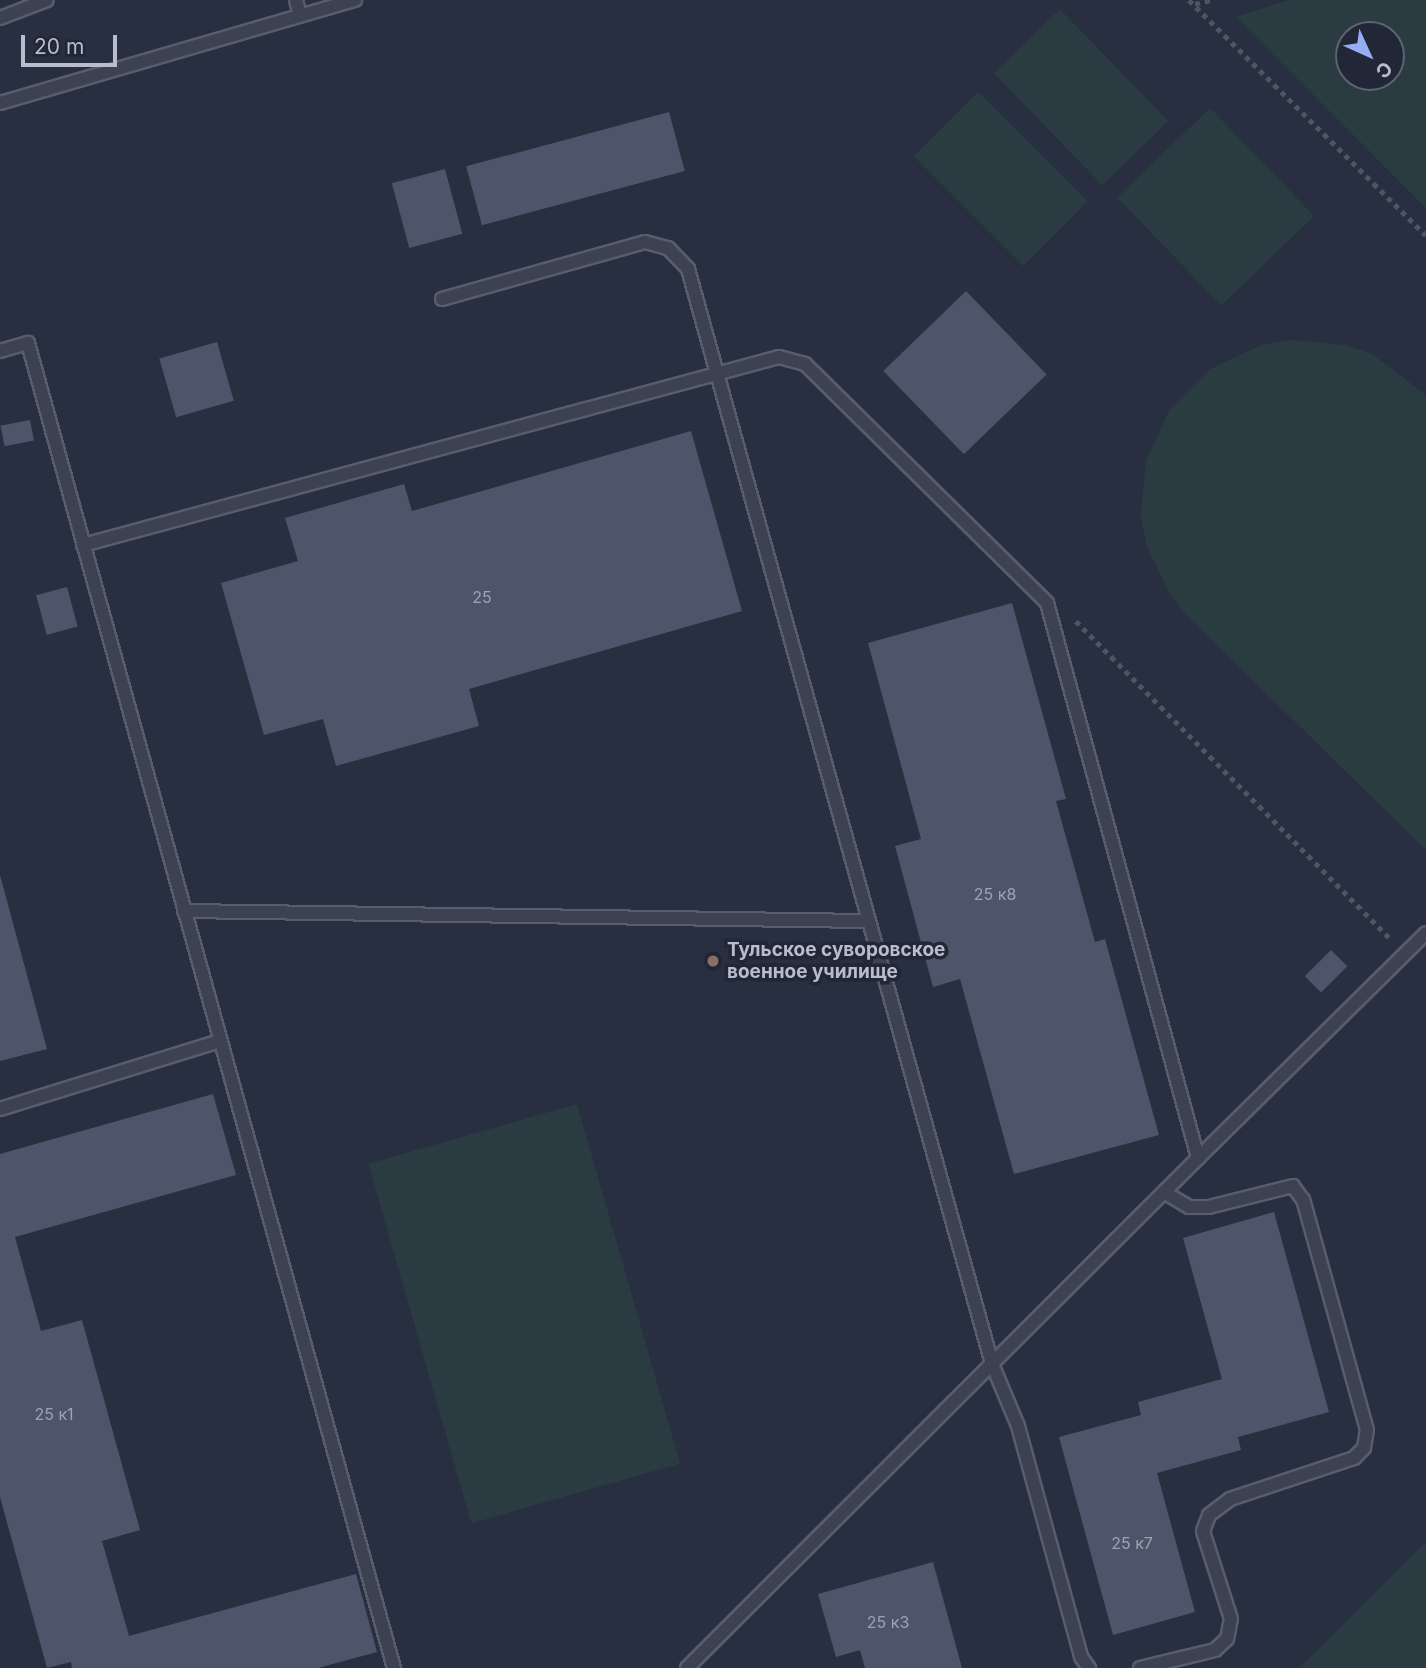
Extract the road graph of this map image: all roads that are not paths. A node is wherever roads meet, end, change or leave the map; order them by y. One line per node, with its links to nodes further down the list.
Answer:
1 (47, 0): 5 (lane)
2 (296, 0): 4 (lane)
3 (355, 0): 4 (lane)
4 (300, 16): 6 (lane)
5 (0, 18)
6 (0, 103)
7 (442, 299): 9 (lane)
8 (0, 351): 10 (lane)
9 (718, 373): 10 (lane); 12 (lane); 16 (lane)
10 (82, 545): 11 (lane)
11 (184, 911): 12 (lane); 14 (lane)
12 (869, 921): 18 (lane)
13 (1426, 933): 16 (lane)
14 (220, 1041): 15 (lane); 19 (lane)
15 (0, 1109)
16 (1198, 1158): 17 (lane)
17 (1164, 1192): 18 (lane); 22 (lane)
18 (992, 1364): 20 (lane); 21 (lane)
19 (394, 1668)
20 (687, 1668)
21 (1088, 1668)
22 (1140, 1668)

